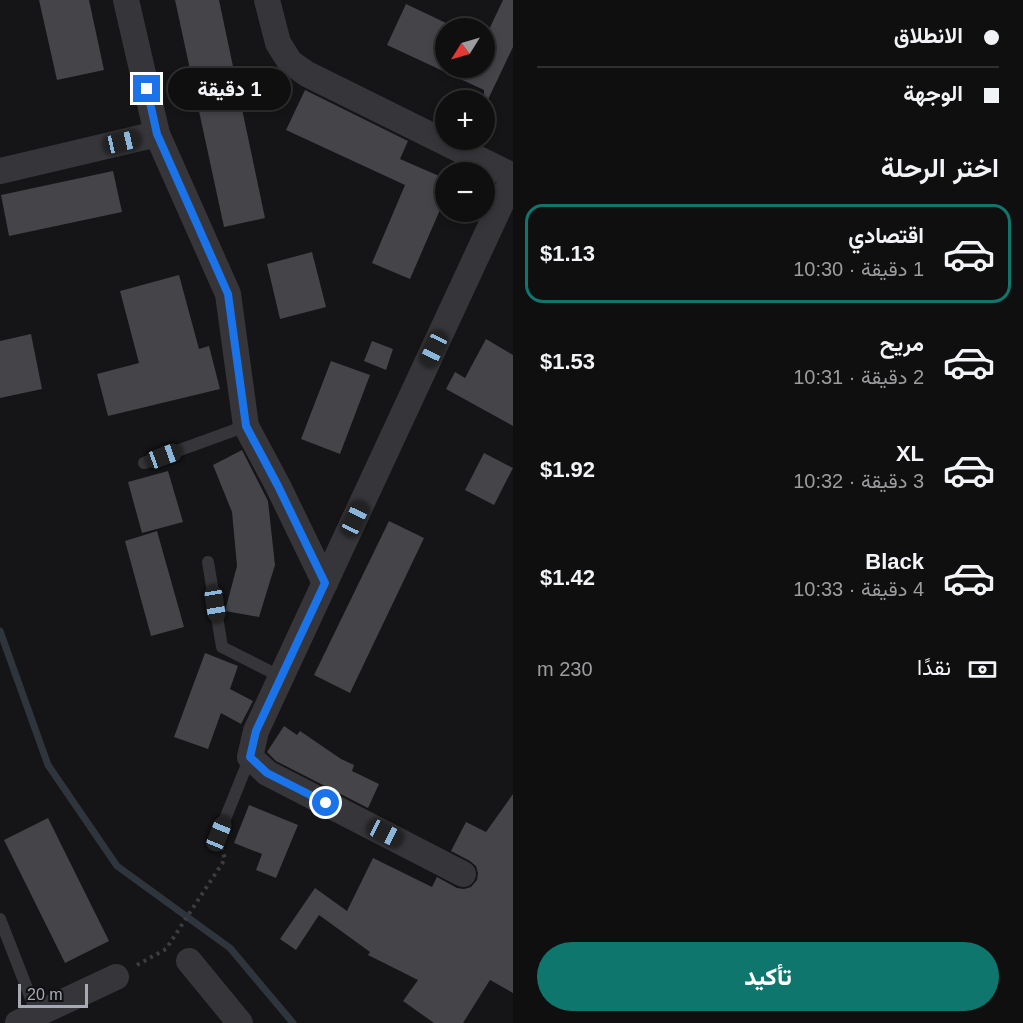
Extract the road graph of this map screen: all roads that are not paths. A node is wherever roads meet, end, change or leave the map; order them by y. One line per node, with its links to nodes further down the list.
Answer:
1 (126, 0): 3 (street)
2 (267, 0): 5 (street)
3 (157, 134): 4 (street); 6 (street)
4 (0, 171)
5 (513, 177): 9 (street)
6 (246, 426): 7 (lane); 9 (street)
7 (144, 463)
8 (208, 562): 10 (lane)
9 (325, 583): 10 (street)
10 (281, 677): 11 (street)
11 (250, 757): 12 (lane); 13 (street)
12 (219, 834)
13 (463, 874)
14 (0, 919): 17 (lane)
15 (189, 961): 18 (street)
16 (116, 976): 17 (street)
17 (27, 1019)
18 (240, 1023)

